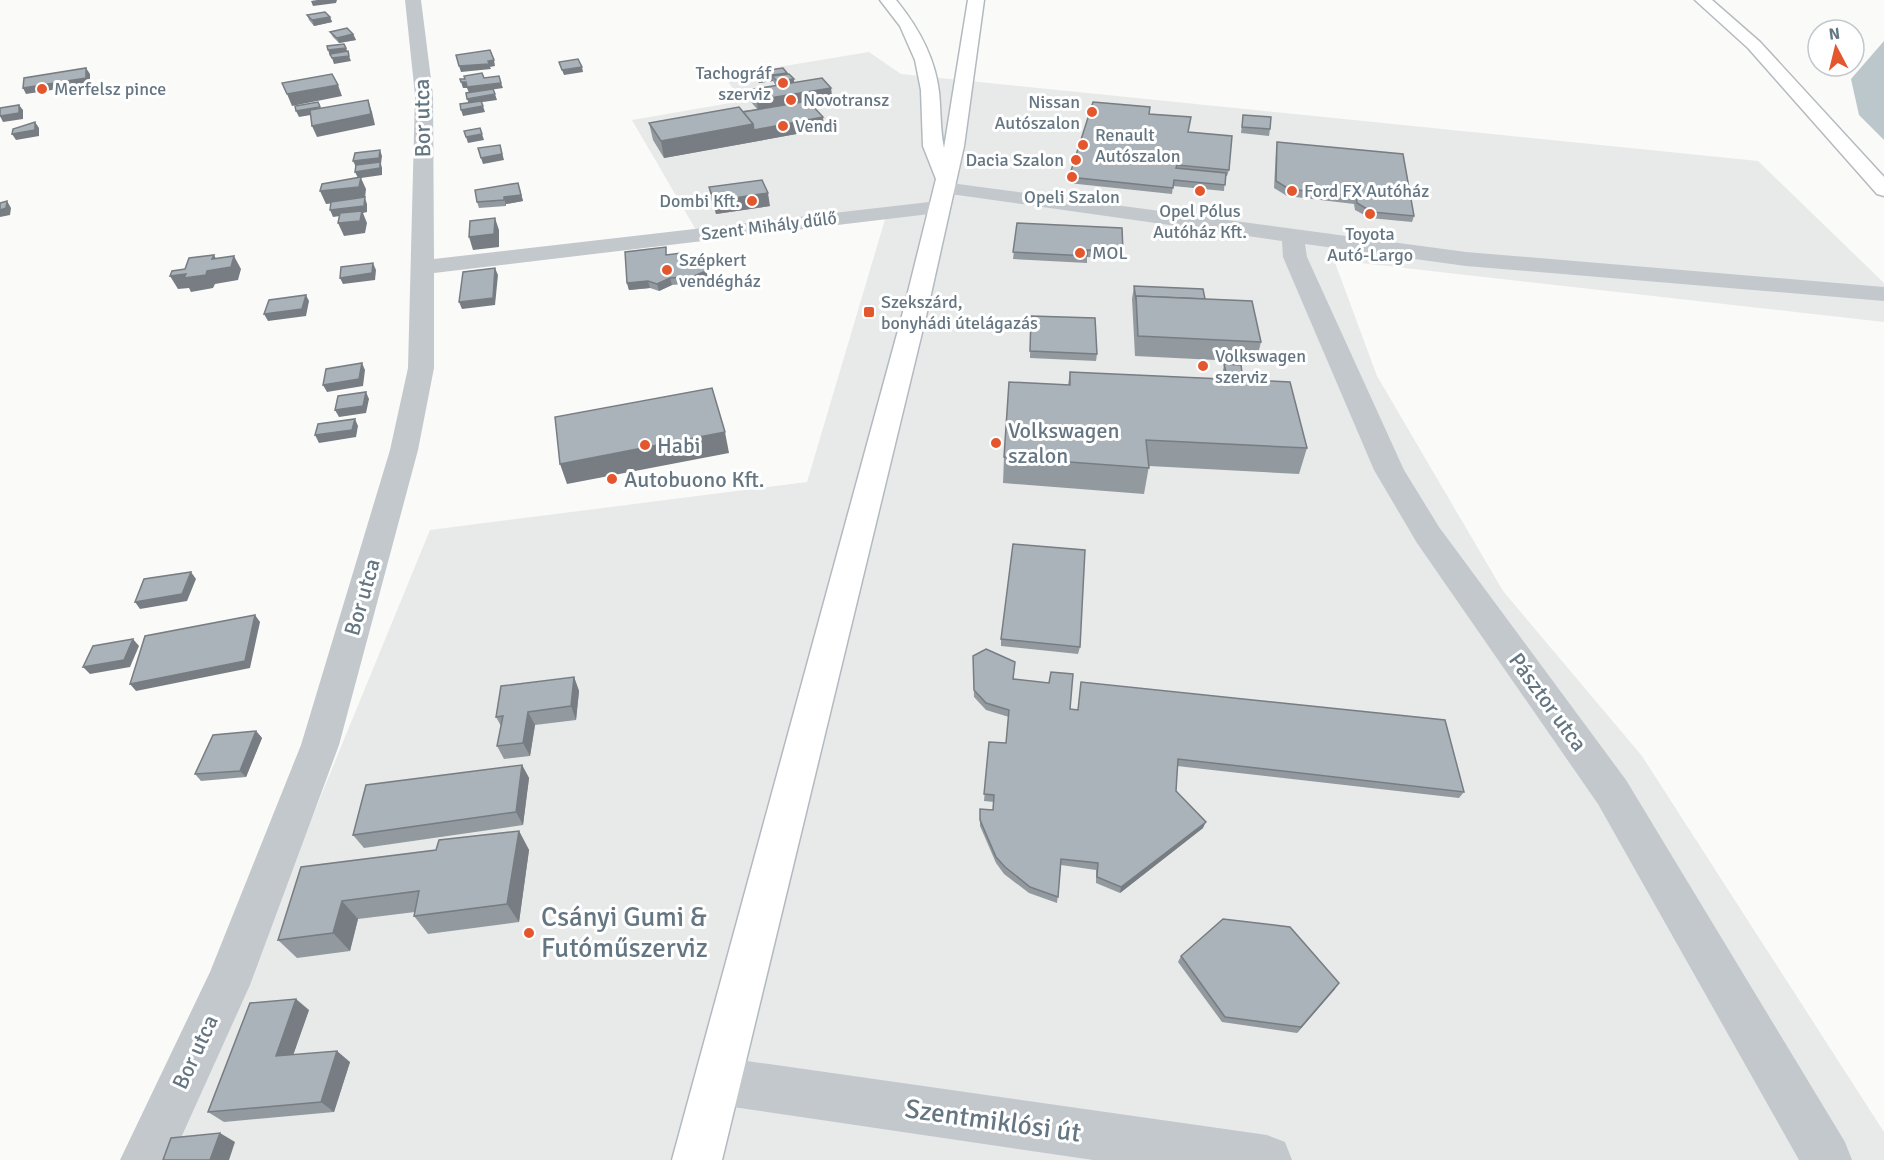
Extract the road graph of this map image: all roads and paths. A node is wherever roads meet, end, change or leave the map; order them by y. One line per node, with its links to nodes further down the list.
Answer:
1 (413, 0): 8 (street, Bor utca)
2 (888, 0): 6 (street)
3 (976, 0): 6 (street)
4 (1703, 0): 5 (street)
5 (1884, 190)
6 (943, 191): 7 (street, Szent Mihály dűlő); 8 (street, Szent Mihály dűlő); 10 (street)
7 (1293, 236): 9 (street, Szent Mihály dűlő); 14 (street, Pásztor utca)
8 (421, 267): 11 (street, Bor utca)
9 (1884, 294)
10 (719, 1081): 12 (street); 13 (street, Szentmiklósi út)
11 (145, 1160)
12 (697, 1160)
13 (1267, 1160)
14 (1827, 1160)

